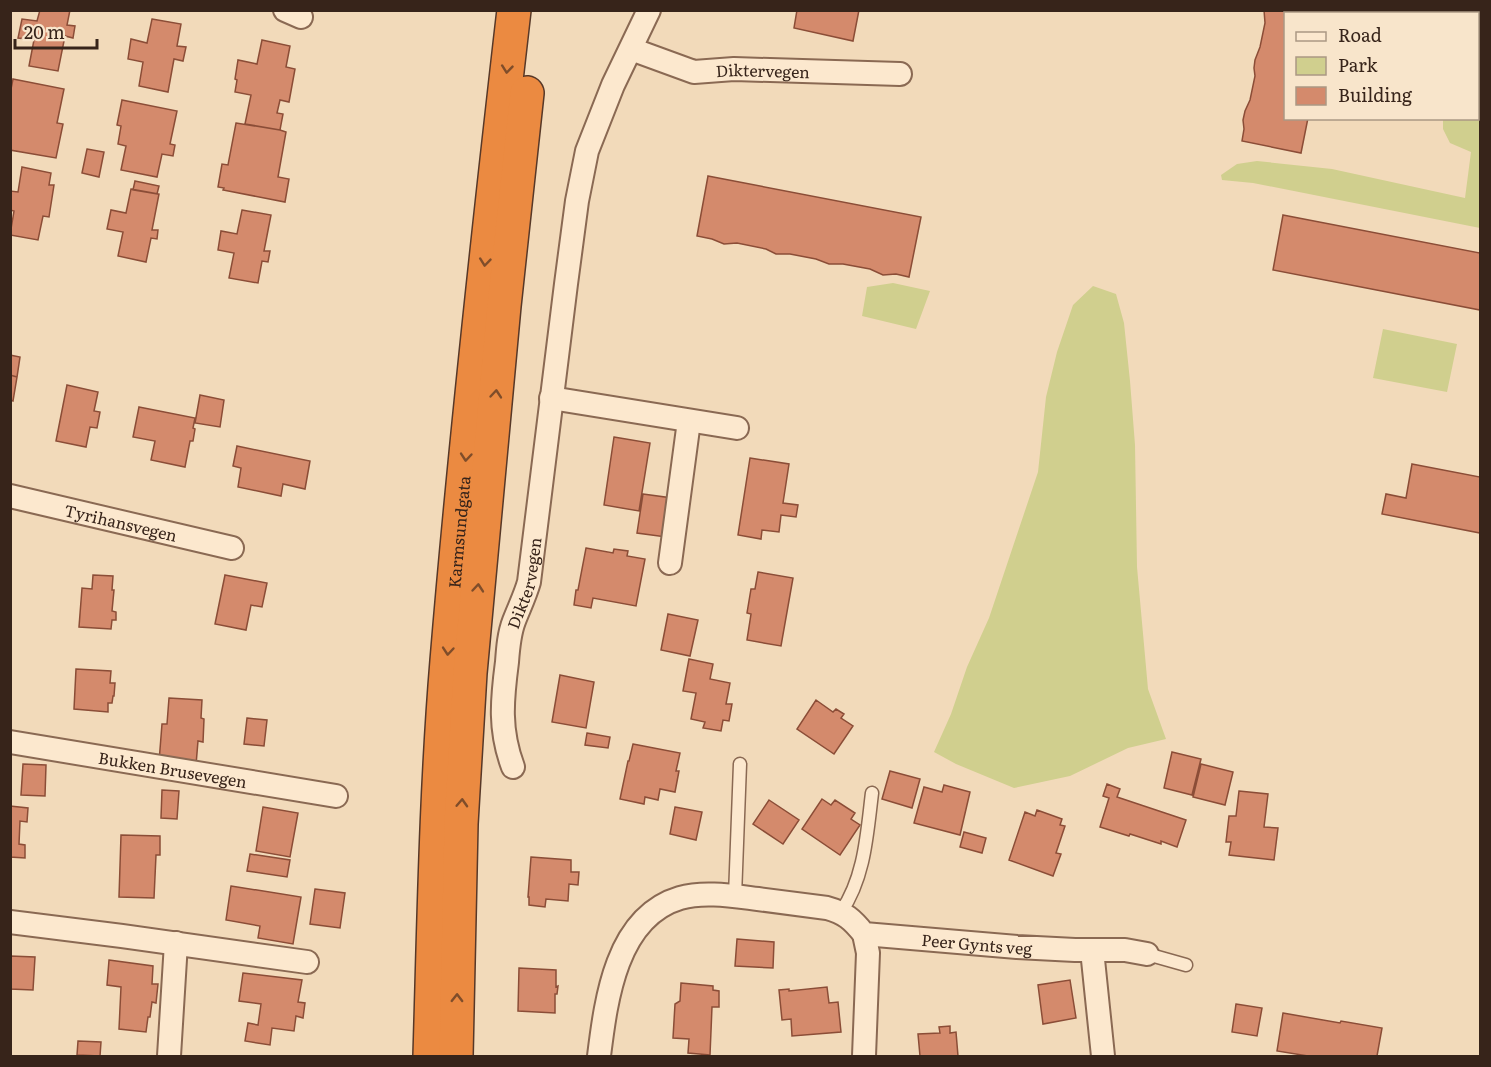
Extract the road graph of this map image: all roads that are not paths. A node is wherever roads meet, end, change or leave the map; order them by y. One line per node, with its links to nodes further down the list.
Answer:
1 (514, 10): 27 (highway, Karmsundgata, one-way to 27)
2 (536, 10): 28 (highway, Karmsundgata, one-way to 2)
3 (649, 10): 4 (street, Diktervegen)
4 (631, 49): 5 (street, Diktervegen); 6 (street, Diktervegen)
5 (900, 74)
6 (551, 398): 7 (street); 14 (street, Diktervegen)
7 (689, 421): 8 (street); 11 (street)
8 (737, 428)
9 (10, 496): 10 (street, Tyrihansvegen)
10 (232, 548)
11 (670, 563)
12 (10, 742): 16 (street, Bukken Brusevegen)
13 (740, 764): 17 (lane)
14 (513, 767)
15 (872, 793): 18 (lane)
16 (336, 796)
17 (735, 896): 18 (street); 29 (street)
18 (841, 912): 20 (street)
19 (10, 922): 21 (street)
20 (864, 934): 22 (street, Peer Gynts veg); 30 (street)
21 (176, 943): 24 (street); 26 (street)
22 (1092, 950): 23 (street, Peer Gynts veg); 31 (street)
23 (1148, 954): 25 (lane)
24 (307, 962)
25 (1186, 965)
26 (168, 1056)
27 (430, 1056)
28 (456, 1056)
29 (599, 1056)
30 (864, 1056)
31 (1103, 1056)

